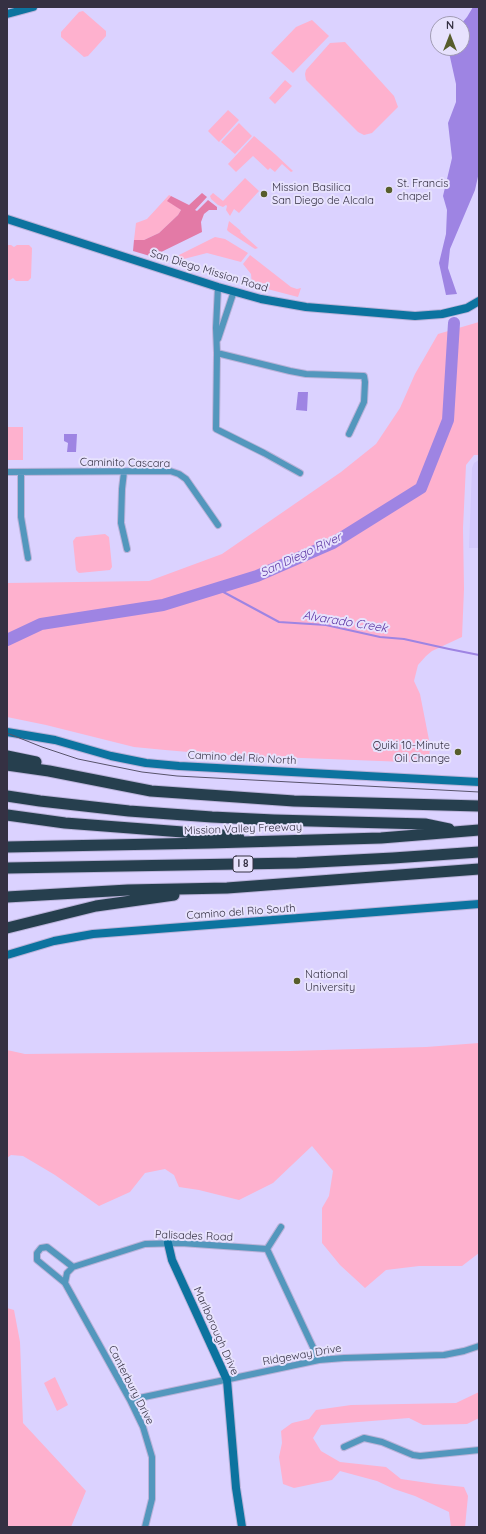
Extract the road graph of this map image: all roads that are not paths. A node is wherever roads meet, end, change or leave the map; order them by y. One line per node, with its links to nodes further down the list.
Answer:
1 (32, 7): 2 (main road)
2 (7, 14)
3 (7, 219): 4 (main road, San Diego Mission Road)
4 (218, 287): 5 (main road, San Diego Mission Road); 7 (street)
5 (234, 292): 6 (main road, San Diego Mission Road); 7 (street)
6 (479, 301)
7 (217, 342): 8 (street)
8 (217, 354): 9 (street); 13 (street)
9 (349, 434)
10 (7, 472): 11 (street, Caminito Cascara)
11 (21, 472): 12 (street, Caminito Cascara); 16 (street)
12 (124, 472): 14 (street, Caminito Cascara); 15 (street)
13 (300, 473)
14 (218, 525)
15 (127, 549)
16 (28, 558)
17 (7, 732): 20 (main road, Camino del Rio North)
18 (7, 756): 21 (highway)
19 (7, 765): 21 (highway)
20 (479, 782)
21 (164, 790): 23 (highway)
22 (7, 796): 26 (highway)
23 (479, 806)
24 (7, 815): 27 (highway)
25 (479, 830): 26 (highway, Mission Valley Freeway / I 8)
26 (463, 832): 27 (highway, Mission Valley Freeway / I 8)
27 (259, 842): 28 (highway, Mission Valley Freeway / I 8)
28 (7, 847)
29 (479, 852): 30 (highway, I 8)
30 (7, 868)
31 (479, 869): 32 (highway)
32 (453, 872): 33 (highway); 34 (highway)
33 (479, 876)
34 (227, 888): 35 (highway); 39 (highway)
35 (59, 895): 36 (highway); 37 (highway)
36 (7, 897)
37 (7, 904)
38 (479, 904): 40 (main road, Camino del Rio South)
39 (7, 928)
40 (7, 955)
41 (281, 1227): 43 (street)
42 (168, 1242): 43 (street, Palisades Road); 44 (street, Palisades Road); 48 (main road, Marlborough Drive)
43 (267, 1249): 47 (street)
44 (73, 1267): 45 (street); 45 (street)
45 (65, 1283): 49 (street, Canterbury Drive)
46 (479, 1346): 47 (street, Ridgeway Drive)
47 (319, 1360): 48 (street, Ridgeway Drive)
48 (227, 1380): 49 (street, Ridgeway Drive); 53 (main road, Marlborough Drive)
49 (130, 1400): 52 (street, Canterbury Drive)
50 (344, 1447): 51 (street)
51 (479, 1450)
52 (145, 1527)
53 (242, 1527)

